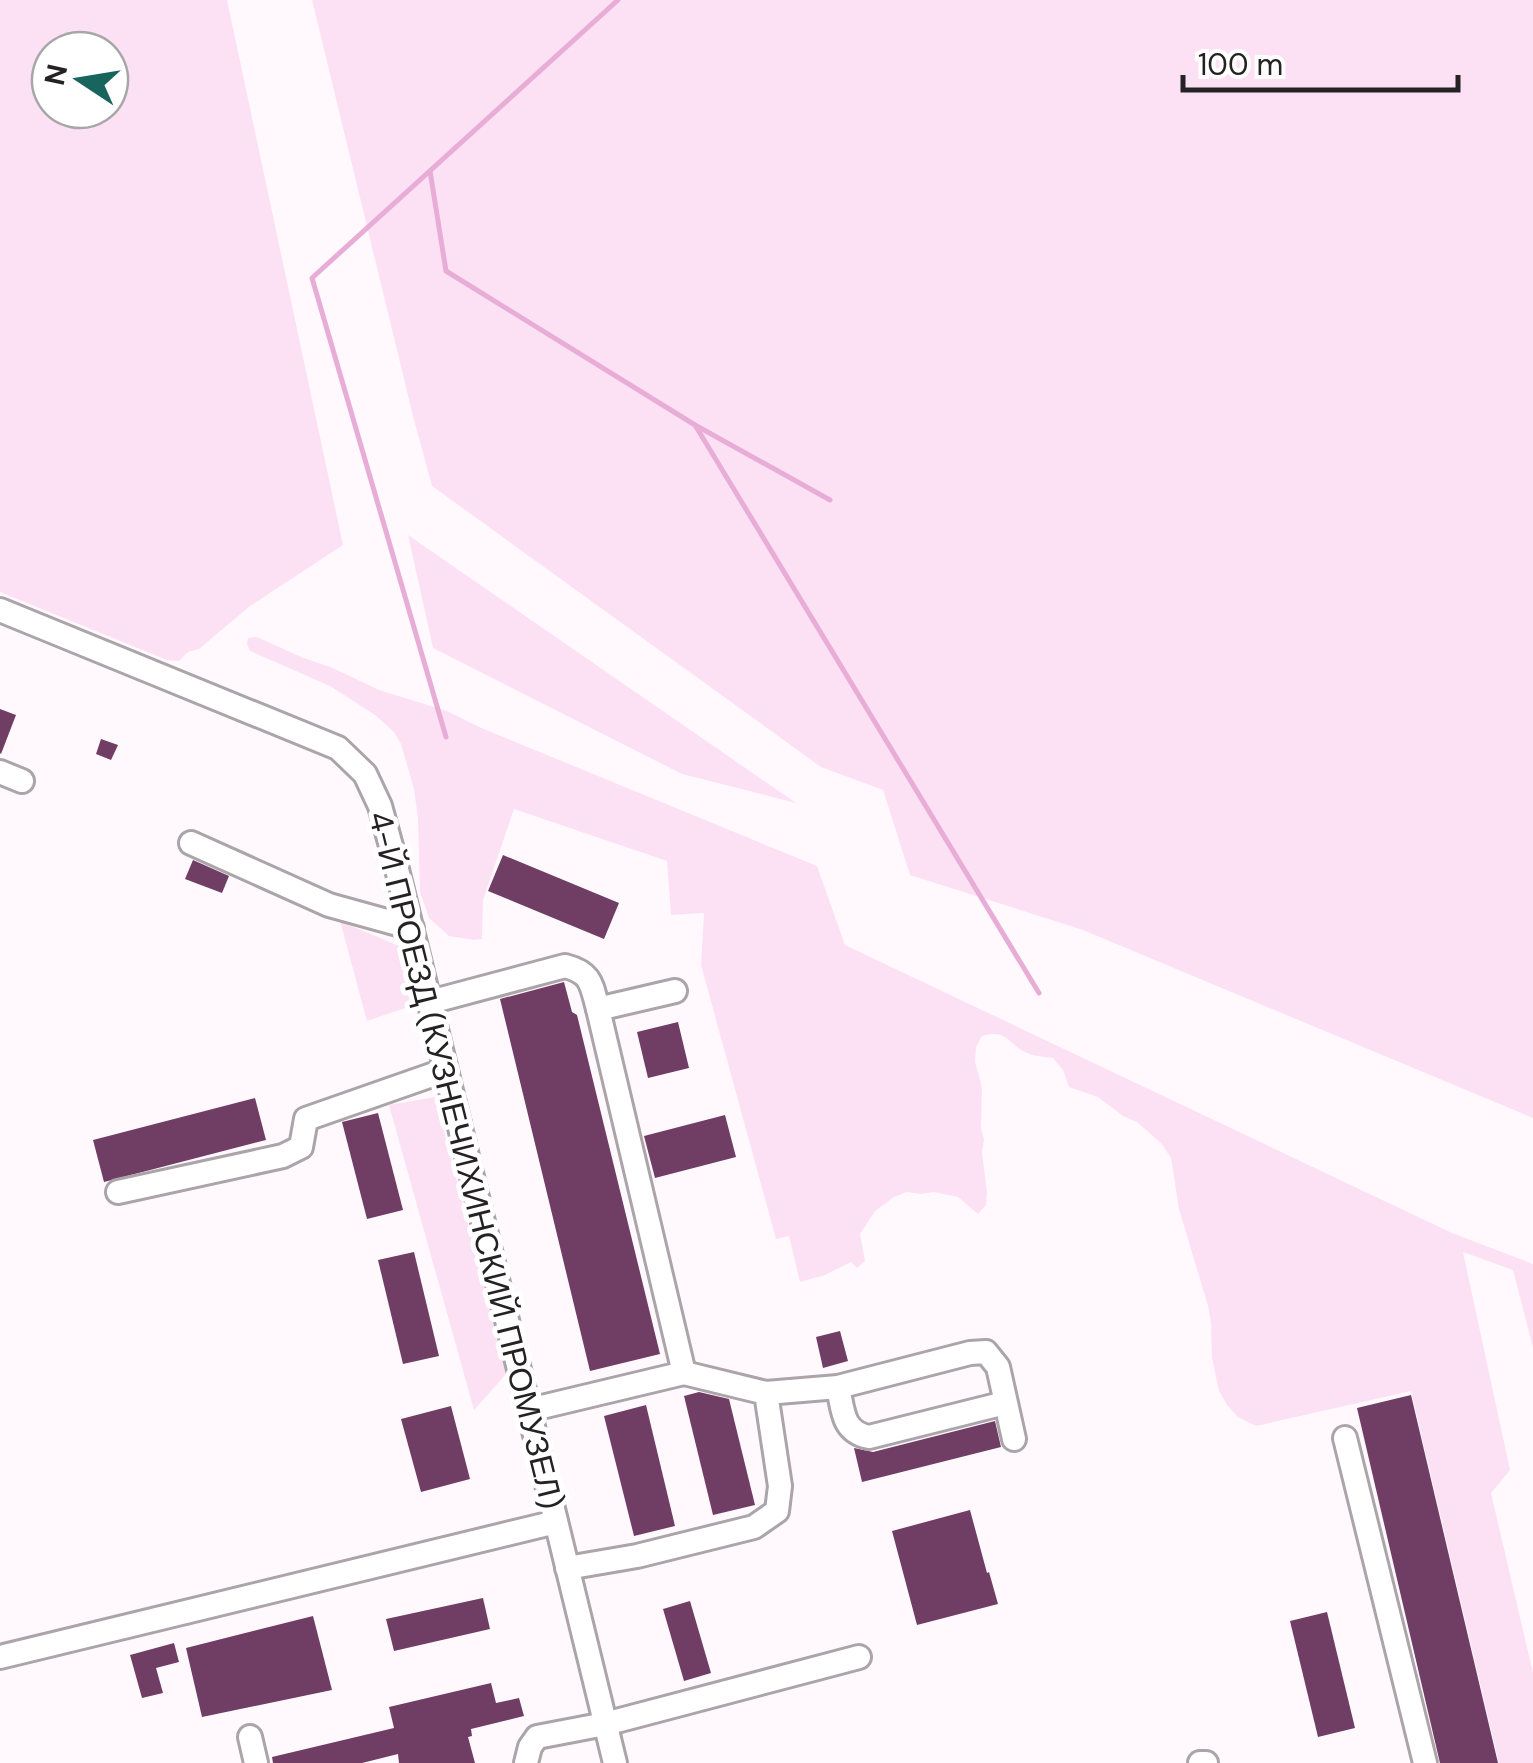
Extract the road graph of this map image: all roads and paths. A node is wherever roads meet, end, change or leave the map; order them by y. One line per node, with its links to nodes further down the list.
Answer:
1 (0, 610): 3 (street, 4-Й ПРОЕЗД (КУЗНЕЧИХИНСКИЙ ПРОМУЗЕЛ))
2 (191, 843): 3 (street)
3 (412, 928): 5 (street, 4-Й ПРОЕЗД (КУЗНЕЧИХИНСКИЙ ПРОМУЗЕЛ))
4 (675, 992): 6 (street)
5 (430, 1002): 6 (street); 7 (street, 4-Й ПРОЕЗД (КУЗНЕЧИХИНСКИЙ ПРОМУЗЕЛ))
6 (598, 1009): 9 (street)
7 (446, 1070): 8 (street); 13 (street, 4-Й ПРОЕЗД (КУЗНЕЧИХИНСКИЙ ПРОМУЗЕЛ))
8 (118, 1192)
9 (684, 1373): 11 (street); 13 (street)
10 (838, 1386): 11 (street); 12 (street); 12 (street)
11 (766, 1393): 17 (street)
12 (1005, 1403): 15 (street)
13 (529, 1410): 16 (street, 4-Й ПРОЕЗД (КУЗНЕЧИХИНСКИЙ ПРОМУЗЕЛ))
14 (1345, 1438): 25 (street)
15 (1014, 1439)
16 (556, 1522): 17 (street, 4-Й ПРОЕЗД (КУЗНЕЧИХИНСКИЙ ПРОМУЗЕЛ)); 18 (street)
17 (567, 1568): 20 (street, 4-Й ПРОЕЗД (КУЗНЕЧИХИНСКИЙ ПРОМУЗЕЛ))
18 (0, 1657)
19 (859, 1657): 20 (street)
20 (606, 1724): 23 (street); 24 (street, 4-Й ПРОЕЗД (КУЗНЕЧИХИНСКИЙ ПРОМУЗЕЛ))
21 (250, 1736): 22 (street)
22 (256, 1763)
23 (526, 1763)
24 (615, 1763)
25 (1425, 1763)

